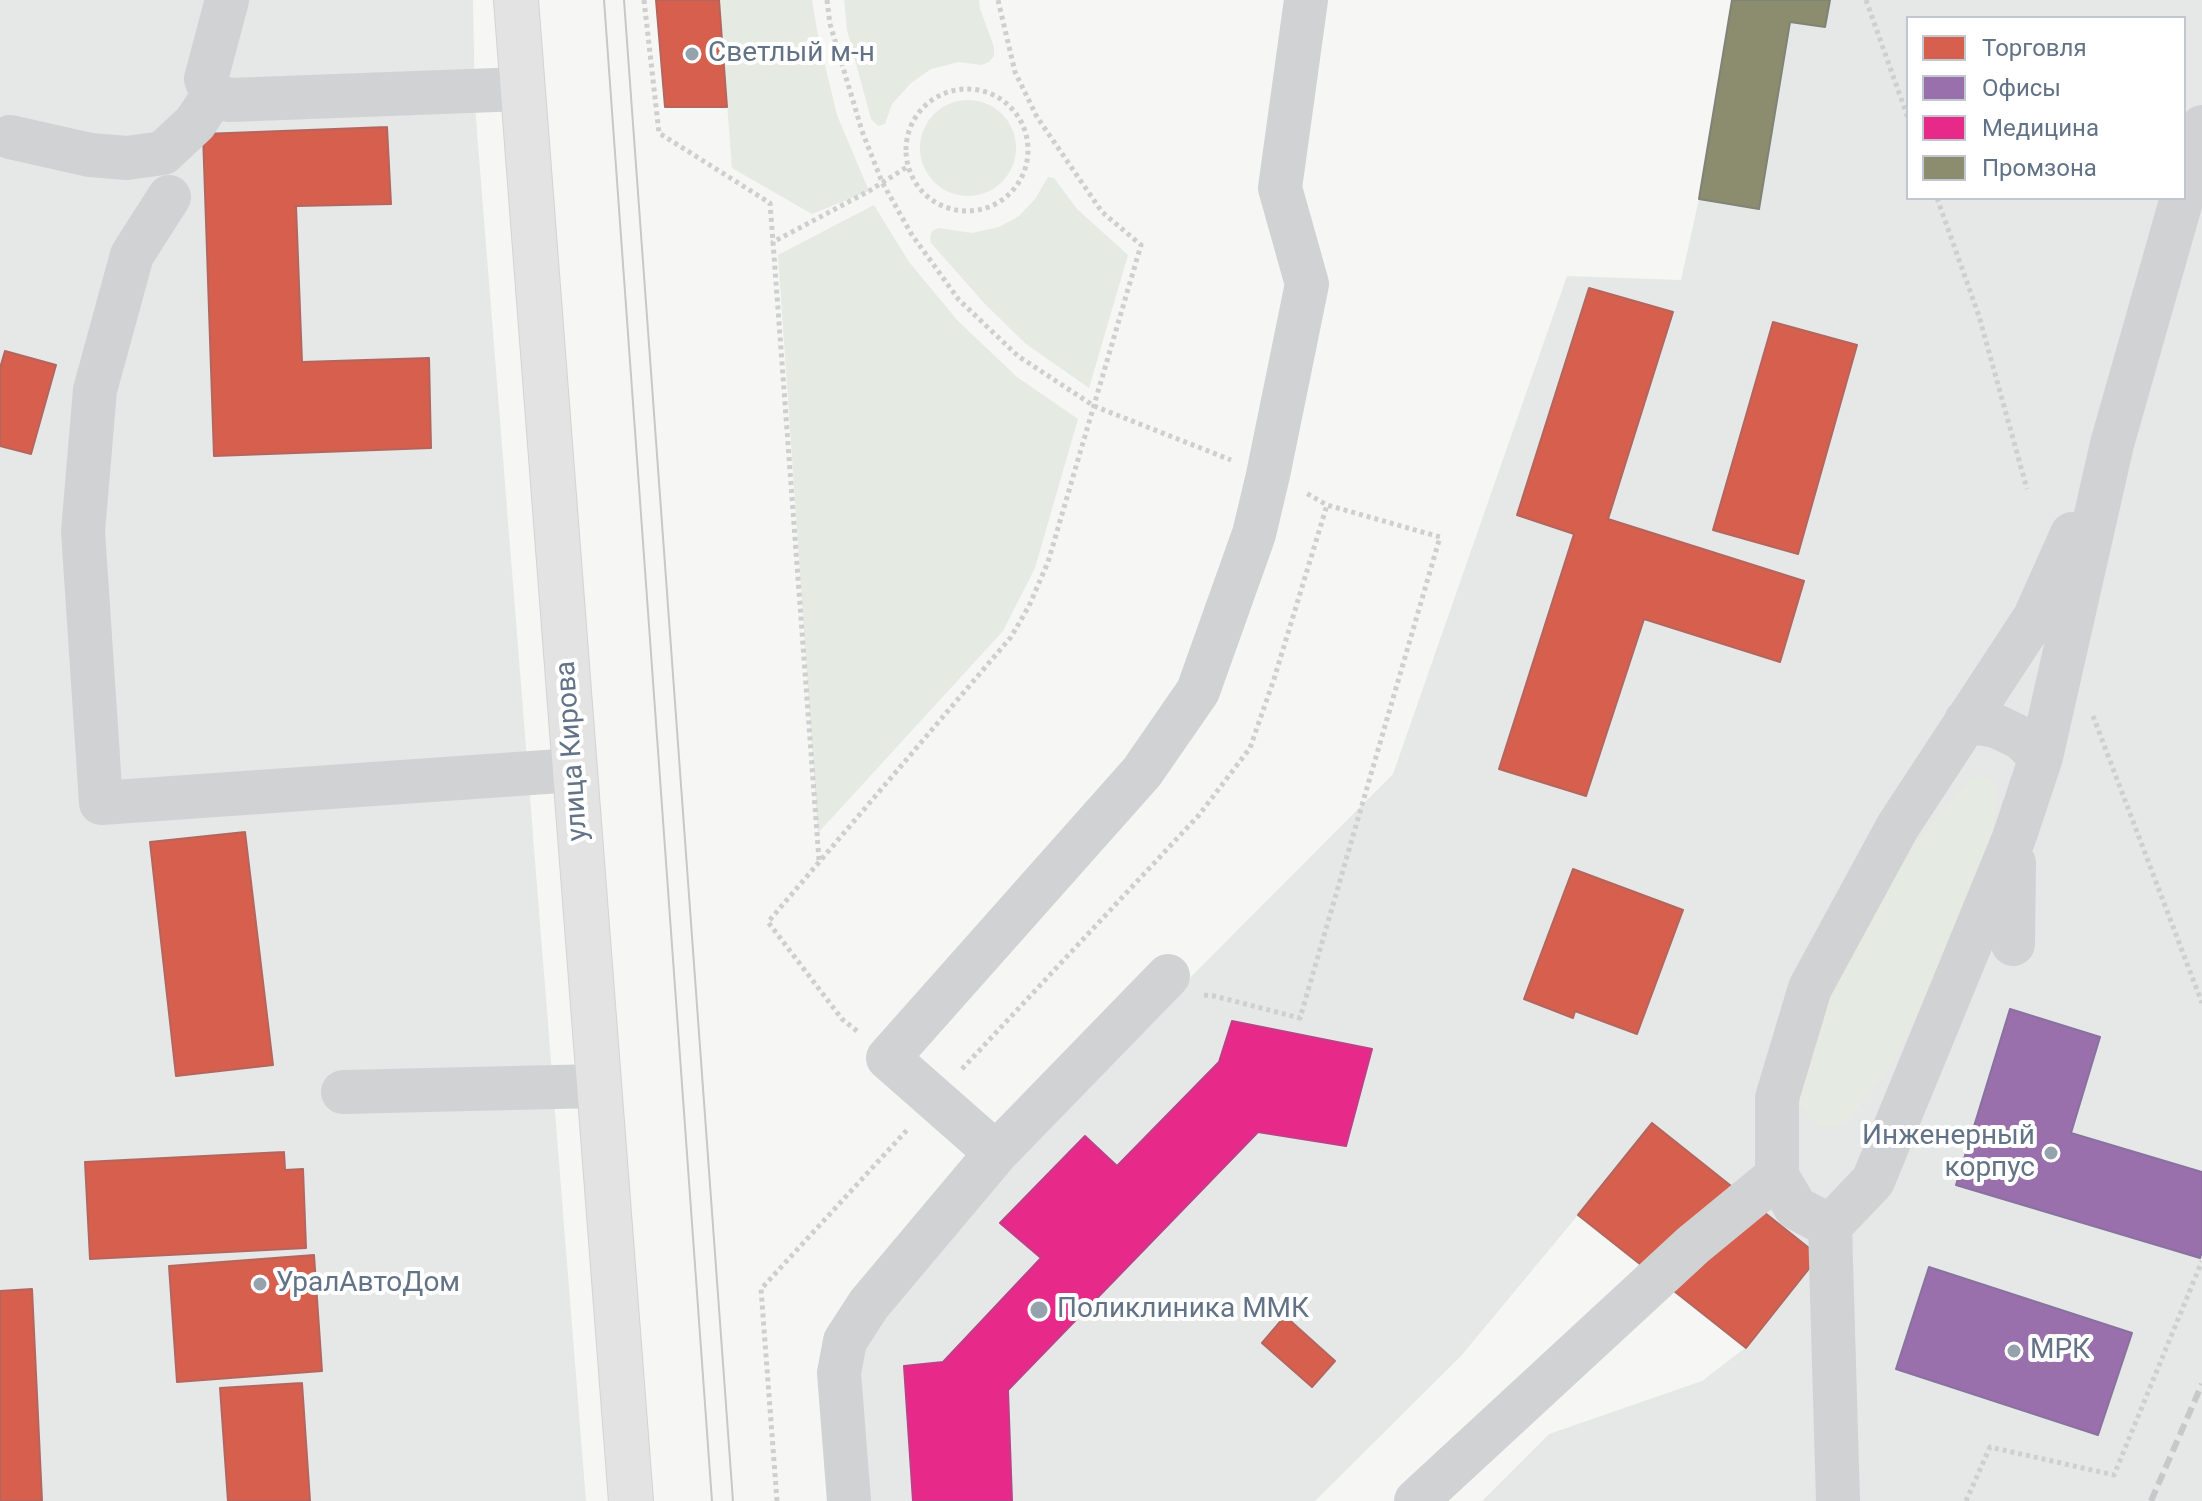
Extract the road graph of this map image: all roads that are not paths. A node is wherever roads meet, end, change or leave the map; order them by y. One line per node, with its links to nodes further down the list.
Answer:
1 (227, 0): 5 (street)
2 (516, 0): 4 (main road, улица Кирова)
3 (1306, 0): 20 (street)
4 (522, 89): 5 (street); 14 (main road, улица Кирова)
5 (213, 96): 7 (street)
6 (2202, 127): 8 (street)
7 (10, 137)
8 (2186, 184)
9 (169, 197): 14 (street)
10 (2181, 200): 11 (street)
11 (2112, 444): 12 (street); 13 (street)
12 (1966, 721): 13 (street); 21 (street)
13 (2041, 757): 15 (street)
14 (574, 770): 18 (main road, улица Кирова)
15 (2014, 838): 16 (street); 22 (street)
16 (2013, 944)
17 (1181, 985): 20 (street)
18 (598, 1086): 19 (street); 23 (main road, улица Кирова)
19 (343, 1092)
20 (996, 1153): 24 (street)
21 (1777, 1176): 22 (street); 25 (street)
22 (1830, 1226): 26 (street)
23 (631, 1501)
24 (849, 1501)
25 (1416, 1501)
26 (1838, 1501)

